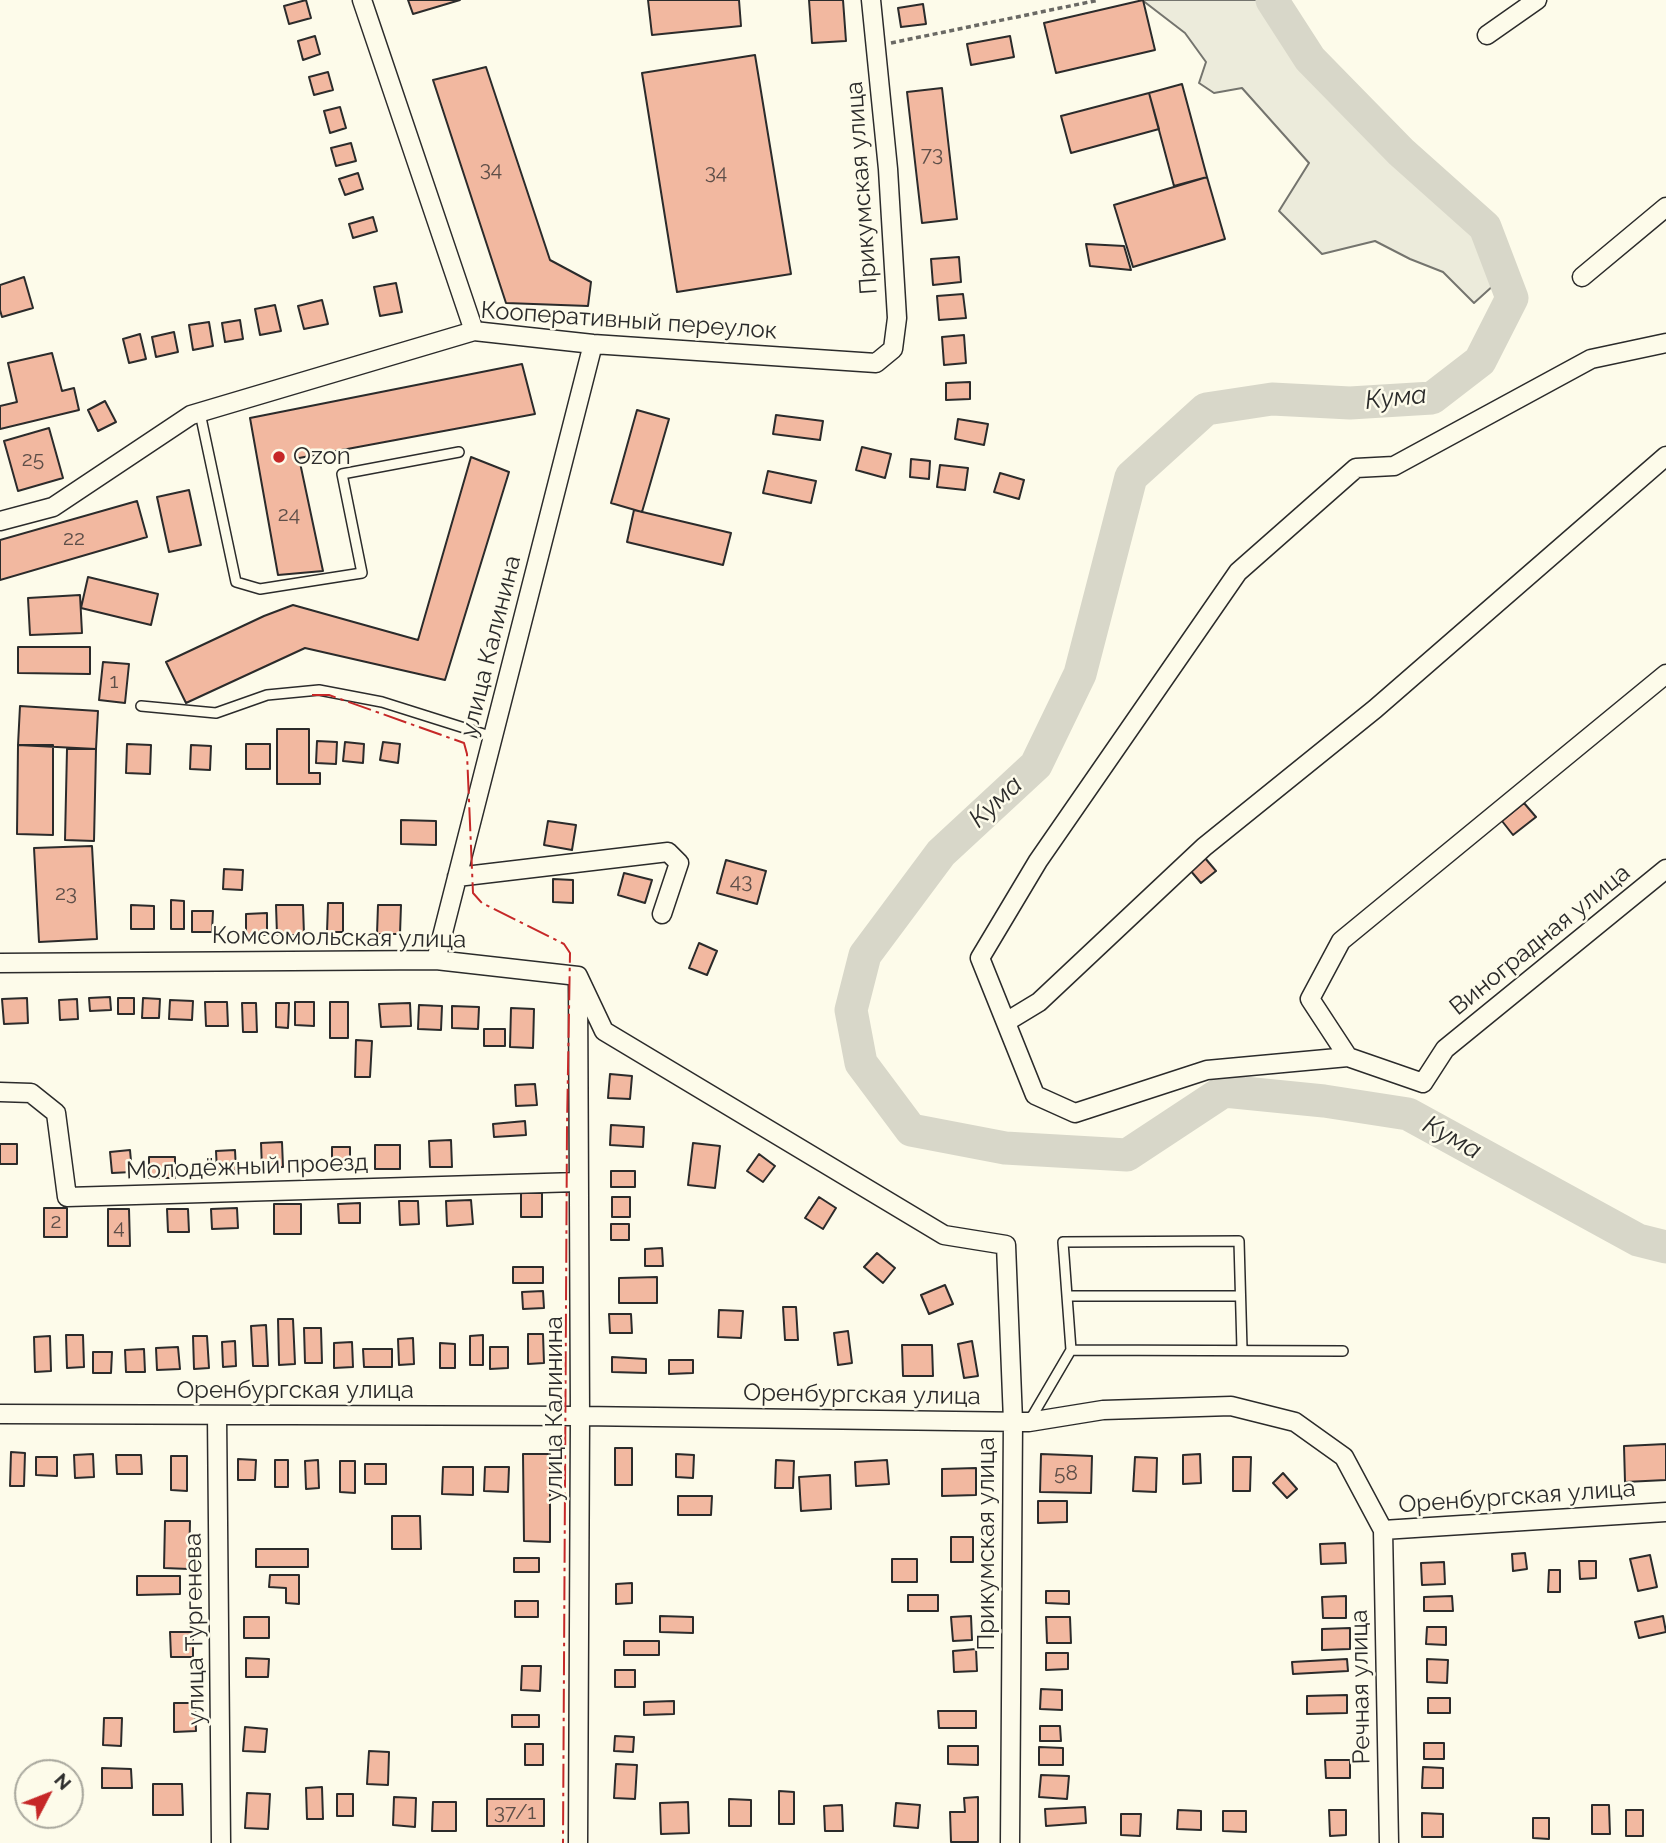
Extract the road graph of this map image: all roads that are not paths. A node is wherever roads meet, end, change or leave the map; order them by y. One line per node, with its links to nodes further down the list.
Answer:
1 (362, 0): 7 (street)
2 (871, 0): 10 (street, Прикумская улица)
3 (1537, 0): 4 (street)
4 (1487, 35)
5 (1666, 207): 6 (street)
6 (1582, 277)
7 (474, 331): 9 (street, Кооперативный переулок); 11 (street, Кооперативный переулок)
8 (1666, 343): 24 (street)
9 (593, 344): 10 (street, Кооперативный переулок); 17 (street, улица Калинина)
10 (876, 363)
11 (200, 413): 12 (lane); 14 (street, Кооперативный переулок)
12 (459, 452)
13 (1666, 456): 24 (street)
14 (0, 521)
15 (1666, 674): 25 (street)
16 (141, 706): 17 (lane)
17 (493, 737): 19 (street, улица Калинина)
18 (1666, 869): 25 (street, Виноградная улица)
19 (457, 877): 20 (street); 21 (street, улица Калинина)
20 (662, 914)
21 (436, 960): 22 (street, Комсомольская улица); 23 (street, Комсомольская улица)
22 (0, 963)
23 (578, 976): 27 (street, улица Калинина); 36 (street, Прикумская улица)
24 (1006, 1022): 25 (street)
25 (1348, 1057)
26 (0, 1092): 27 (street, Молодёжный проезд)
27 (578, 1182): 35 (street, улица Калинина)
28 (1067, 1296): 29 (lane); 29 (lane); 31 (lane)
29 (1240, 1296): 30 (lane)
30 (1242, 1349): 31 (lane); 32 (lane)
31 (1071, 1350): 36 (lane)
32 (1343, 1351)
33 (0, 1414): 34 (street, Оренбургская улица)
34 (217, 1415): 35 (street, Оренбургская улица); 39 (street, улица Тургенева)
35 (580, 1416): 36 (street, Оренбургская улица); 40 (street, улица Калинина)
36 (1021, 1422): 38 (street, Оренбургская улица); 41 (street, Прикумская улица)
37 (1666, 1512): 38 (street, Оренбургская улица)
38 (1383, 1530): 42 (street, Речная улица)
39 (221, 1843)
40 (578, 1843)
41 (1010, 1843)
42 (1388, 1843)

